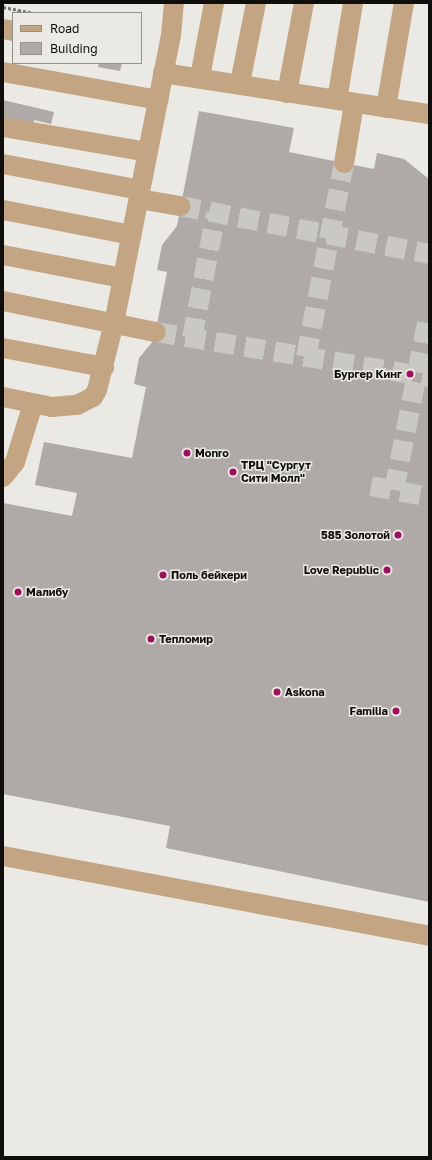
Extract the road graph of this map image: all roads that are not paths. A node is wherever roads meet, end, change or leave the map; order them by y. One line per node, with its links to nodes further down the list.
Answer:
1 (174, 3): 8 (lane)
2 (214, 3): 9 (lane)
3 (256, 3): 10 (lane)
4 (304, 3): 11 (lane)
5 (353, 3): 13 (lane)
6 (404, 3): 14 (lane)
7 (3, 72): 12 (lane)
8 (164, 73): 9 (lane); 12 (lane)
9 (200, 77): 10 (lane)
10 (240, 83): 11 (lane)
11 (287, 93): 13 (lane)
12 (158, 100): 17 (lane)
13 (345, 102): 14 (lane); 18 (lane)
14 (386, 108): 15 (lane)
15 (429, 112)
16 (3, 127): 17 (lane)
17 (148, 152): 20 (lane)
18 (344, 163)
19 (3, 164): 20 (lane)
20 (140, 195): 21 (lane); 23 (lane)
21 (180, 206)
22 (3, 210): 23 (lane)
23 (132, 235): 25 (lane)
24 (3, 255): 25 (lane)
25 (123, 278): 27 (lane)
26 (3, 301): 27 (lane)
27 (114, 323): 28 (lane); 30 (lane)
28 (156, 332)
29 (3, 348): 30 (lane)
30 (104, 367): 32 (lane)
31 (3, 397): 32 (lane)
32 (33, 404): 33 (lane)
33 (3, 477)
34 (3, 856): 35 (lane)
35 (429, 936)

